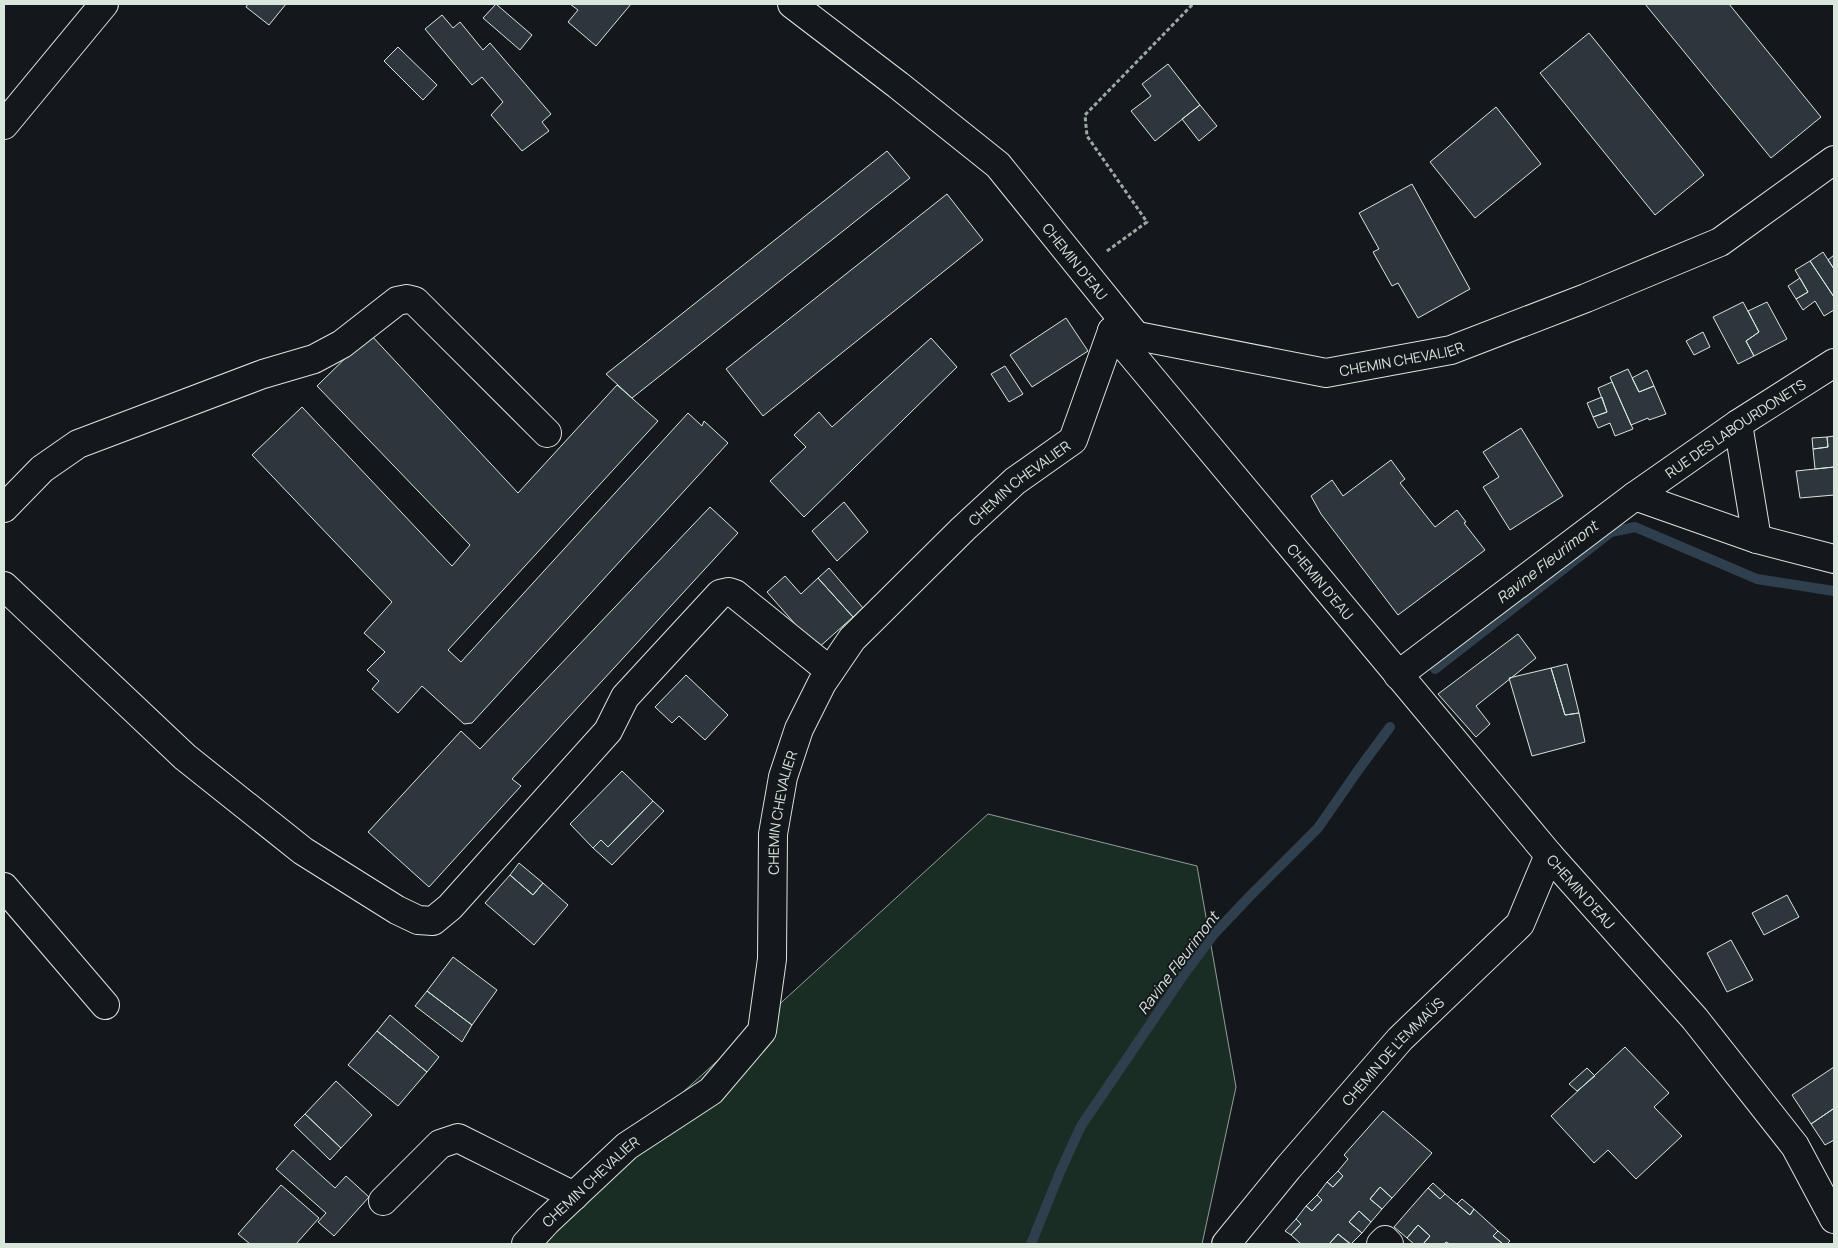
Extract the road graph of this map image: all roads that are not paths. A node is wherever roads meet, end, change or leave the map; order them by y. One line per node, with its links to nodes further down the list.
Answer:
1 (104, 4): 3 (street)
2 (792, 4): 5 (street, CHEMIN D'EAU)
3 (4, 125)
4 (1833, 165): 5 (street, CHEMIN CHEVALIER)
5 (1112, 331): 14 (street, CHEMIN CHEVALIER); 15 (street, CHEMIN D'EAU)
6 (1834, 363): 7 (street, RUE DES LABOURDONETS)
7 (1738, 424): 9 (street, RUE DES LABOURDONETS); 11 (street)
8 (547, 433): 10 (street)
9 (1635, 496): 11 (street); 15 (street, RUE DES LABOURDONETS)
10 (4, 508)
11 (1757, 539): 12 (street)
12 (1834, 559)
13 (4, 586): 14 (street)
14 (830, 671): 19 (street, CHEMIN CHEVALIER)
15 (1398, 675): 16 (street, CHEMIN D'EAU)
16 (1548, 855): 21 (street, CHEMIN D'EAU); 22 (street, CHEMIN DE L'EMMAÜS)
17 (4, 887): 18 (street)
18 (104, 1005)
19 (574, 1196): 20 (street); 23 (street, CHEMIN CHEVALIER)
20 (383, 1201)
21 (1834, 1219)
22 (1229, 1243)
23 (526, 1244)
24 (1381, 1244): 25 (street)
25 (1389, 1244)

